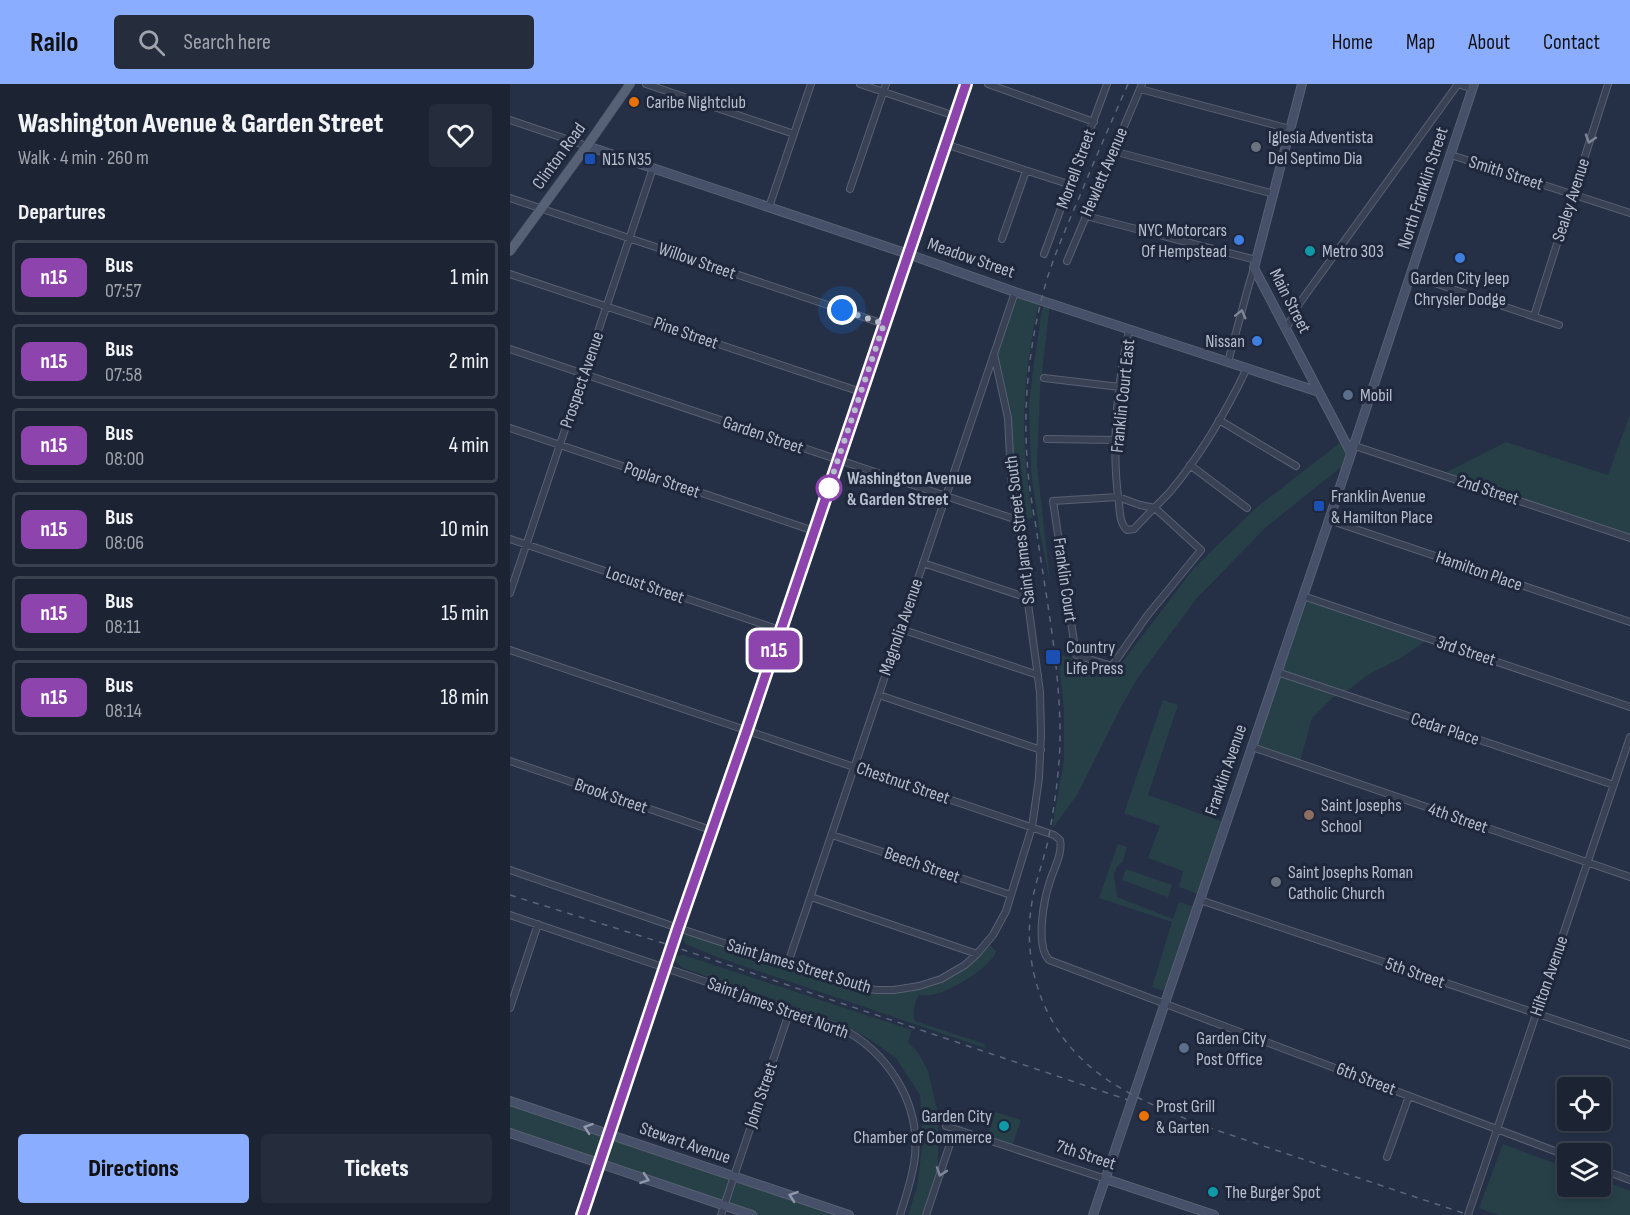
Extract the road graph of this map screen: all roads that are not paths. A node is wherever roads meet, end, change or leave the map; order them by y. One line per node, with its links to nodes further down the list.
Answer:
1 (630, 84): 21 (main road, Clinton Road)
2 (646, 84): 19 (street)
3 (811, 84): 19 (street)
4 (860, 84): 14 (street)
5 (886, 84): 14 (street)
6 (966, 84): 15 (main road)
7 (988, 84): 17 (street)
8 (1107, 84): 17 (street, Morrell Street)
9 (1302, 84): 18 (main road, Main Street)
10 (1457, 84): 13 (street); 49 (street)
11 (1608, 84): 29 (street, Sealey Avenue, one-way to 29)
12 (1141, 87): 18 (street); 22 (street, Hewlett Avenue)
13 (1473, 87): 23 (main road, North Franklin Street)
14 (883, 92): 15 (street); 27 (street)
15 (955, 116): 20 (main road)
16 (510, 120): 21 (street, Meadow Street)
17 (1094, 122): 26 (street, Morrell Street)
18 (1290, 129): 28 (main road, Main Street)
19 (794, 134): 31 (street)
20 (945, 144): 25 (street); 38 (main road)
21 (587, 146): 24 (main road, Meadow Street); 32 (main road, Clinton Road)
22 (1113, 151): 28 (street); 34 (street, Hewlett Avenue)
23 (1451, 155): 29 (street, Smith Street); 43 (main road, North Franklin Street)
24 (653, 168): 31 (main road, Meadow Street); 35 (street, Prospect Avenue)
25 (1026, 171): 26 (street); 36 (street)
26 (1071, 185): 39 (street, Morrell Street)
27 (850, 189)
28 (1274, 194): 41 (main road, Main Street)
29 (1573, 194): 33 (street, Smith Street); 46 (street, Sealey Avenue)
30 (510, 198): 32 (street, Willow Street)
31 (769, 207): 38 (main road, Meadow Street)
32 (542, 208): 35 (street, Willow Street); 37 (main road, Clinton Road)
33 (1630, 213)
34 (1086, 216): 40 (street, Hewlett Avenue); 41 (street)
35 (630, 238): 45 (street, Prospect Avenue); 47 (street, Willow Street)
36 (1002, 239)
37 (510, 251)
38 (908, 254): 44 (main road, Meadow Street); 47 (main road)
39 (1044, 254)
40 (1067, 261)
41 (1255, 264): 49 (main road, Main Street); 54 (street, one-way to 41)
42 (510, 274): 45 (street, Pine Street)
43 (1411, 274): 46 (street); 51 (main road, North Franklin Street)
44 (1015, 292): 50 (main road, Meadow Street); 53 (street, Magnolia Avenue)
45 (607, 306): 56 (street, Prospect Avenue); 61 (street, Pine Street)
46 (1534, 316): 48 (street)
47 (884, 324): 61 (main road)
48 (1559, 325)
49 (1286, 329): 62 (main road, Main Street)
50 (1129, 330): 54 (main road, Meadow Street); 60 (street, Franklin Court East)
51 (1390, 336): 68 (main road, Franklin Avenue)
52 (510, 349): 56 (street, Garden Street)
53 (994, 354): 58 (street, Magnolia Avenue); 59 (street, Saint James Street South)
54 (1228, 362): 55 (main road, Meadow Street)
55 (1247, 368): 62 (main road, Meadow Street); 63 (street)
56 (584, 374): 67 (street, Prospect Avenue); 69 (street, Garden Street)
57 (1044, 378): 60 (street)
58 (985, 381): 59 (street); 72 (street, Magnolia Avenue)
59 (1001, 385): 76 (street, Saint James Street South)
60 (1120, 387): 66 (street, Franklin Court East)
61 (861, 392): 69 (main road)
62 (1319, 392): 68 (main road, Main Street)
63 (1219, 420): 70 (street); 71 (street)
64 (510, 428): 67 (street, Poplar Street)
65 (1047, 440): 66 (street)
66 (1116, 440): 73 (street, Franklin Court East)
67 (560, 445): 78 (street, Poplar Street); 81 (street, Prospect Avenue)
68 (1350, 447): 77 (main road, Franklin Avenue); 79 (street, 2nd Street)
69 (838, 460): 72 (street, Garden Street); 78 (main road)
70 (1190, 465): 74 (street); 75 (street)
71 (1296, 466)
72 (946, 496): 76 (street, Garden Street); 82 (street, Magnolia Avenue)
73 (1118, 497): 74 (street); 74 (street, Franklin Court East); 74 (street, Franklin Court)
74 (1155, 508)
75 (1247, 508)
76 (1017, 520): 85 (street, Saint James Street South)
77 (1329, 520): 84 (main road, Franklin Avenue); 86 (street, Hamilton Place)
78 (814, 531): 88 (main road)
79 (1630, 538)
80 (510, 539): 81 (street, Locust Street)
81 (526, 545): 83 (street, Prospect Avenue); 88 (street, Locust Street)
82 (923, 563): 85 (street); 87 (street, Magnolia Avenue)
83 (510, 593)
84 (1303, 596): 90 (main road, Franklin Avenue); 93 (street, 3rd Street)
85 (1028, 598): 91 (street, Saint James Street South)
86 (1630, 622)
87 (901, 629): 91 (street); 92 (street, Magnolia Avenue)
88 (780, 630): 94 (main road)
89 (510, 650): 94 (street, Chestnut Street)
90 (1277, 672): 96 (main road, Franklin Avenue); 100 (street, Cedar Place)
91 (1038, 675): 97 (street, Saint James Street South)
92 (879, 695): 97 (street); 99 (street, Magnolia Avenue)
93 (1630, 706)
94 (747, 730): 99 (street, Chestnut Street); 102 (main road)
95 (1630, 737): 100 (street, Hilton Avenue)
96 (1252, 747): 104 (street, 4th Street); 109 (main road, Franklin Avenue)
97 (1041, 750): 101 (street, Saint James Street South)
98 (510, 761): 102 (street, Brook Street)
99 (855, 766): 101 (street, Chestnut Street); 103 (street, Magnolia Avenue)
100 (1614, 785): 104 (street, Hilton Avenue)
101 (1032, 828): 107 (street, Saint James Street South); 116 (street, Chestnut Street)
102 (711, 830): 112 (main road)
103 (832, 835): 107 (street, Beech Street); 108 (street, Magnolia Avenue)
104 (1587, 862): 106 (street, 4th Street); 119 (street, Hilton Avenue)
105 (510, 870): 112 (street, Saint James Street South)
106 (1630, 877)
107 (1011, 895): 113 (street, Saint James Street South)
108 (811, 897): 113 (street); 114 (street, Magnolia Avenue)
109 (1200, 900): 116 (main road, Franklin Avenue); 119 (street, 5th Street)
110 (510, 915): 111 (street, Saint James Street North)
111 (538, 924): 115 (street, Saint James Street North); 117 (street)
112 (678, 928): 114 (street, Saint James Street South); 115 (main road)
113 (976, 954): 114 (street, Saint James Street South)
114 (788, 963)
115 (664, 968): 118 (street, Saint James Street North); 127 (main road)
116 (1165, 1003): 121 (street, 6th Street); 133 (main road, Franklin Avenue)
117 (510, 1008)
118 (790, 1010): 132 (street, John Street); 140 (street, Saint James Street North)
119 (1536, 1014): 120 (street, 5th Street); 124 (street, Hilton Avenue)
120 (1630, 1045)
121 (1409, 1096): 124 (street, 6th Street); 129 (street)
122 (510, 1101): 127 (main road, Stewart Avenue, one-way to 122)
123 (946, 1126): 125 (street, 7th Street)
124 (1497, 1129): 128 (street, 6th Street); 144 (street, Hilton Avenue)
125 (956, 1130): 133 (street, 7th Street); 141 (street, one-way to 141)
126 (510, 1133): 130 (main road)
127 (609, 1135): 130 (main road); 132 (main road, Stewart Avenue)
128 (1557, 1152)
129 (1387, 1157)
130 (600, 1163): 135 (main road, one-way to 135); 136 (main road)
131 (1611, 1172): 134 (street)
132 (734, 1176): 135 (street, John Street); 139 (main road, Stewart Avenue, one-way to 132)
133 (1106, 1179): 142 (main road, Franklin Avenue); 143 (main road, 7th Street)
134 (1630, 1180)
135 (724, 1205): 137 (street, John Street); 138 (main road)
136 (582, 1215)
137 (721, 1215)
138 (752, 1215)
139 (849, 1215)
140 (900, 1215)
141 (926, 1215)
142 (1093, 1215)
143 (1214, 1215)
144 (1468, 1215)

